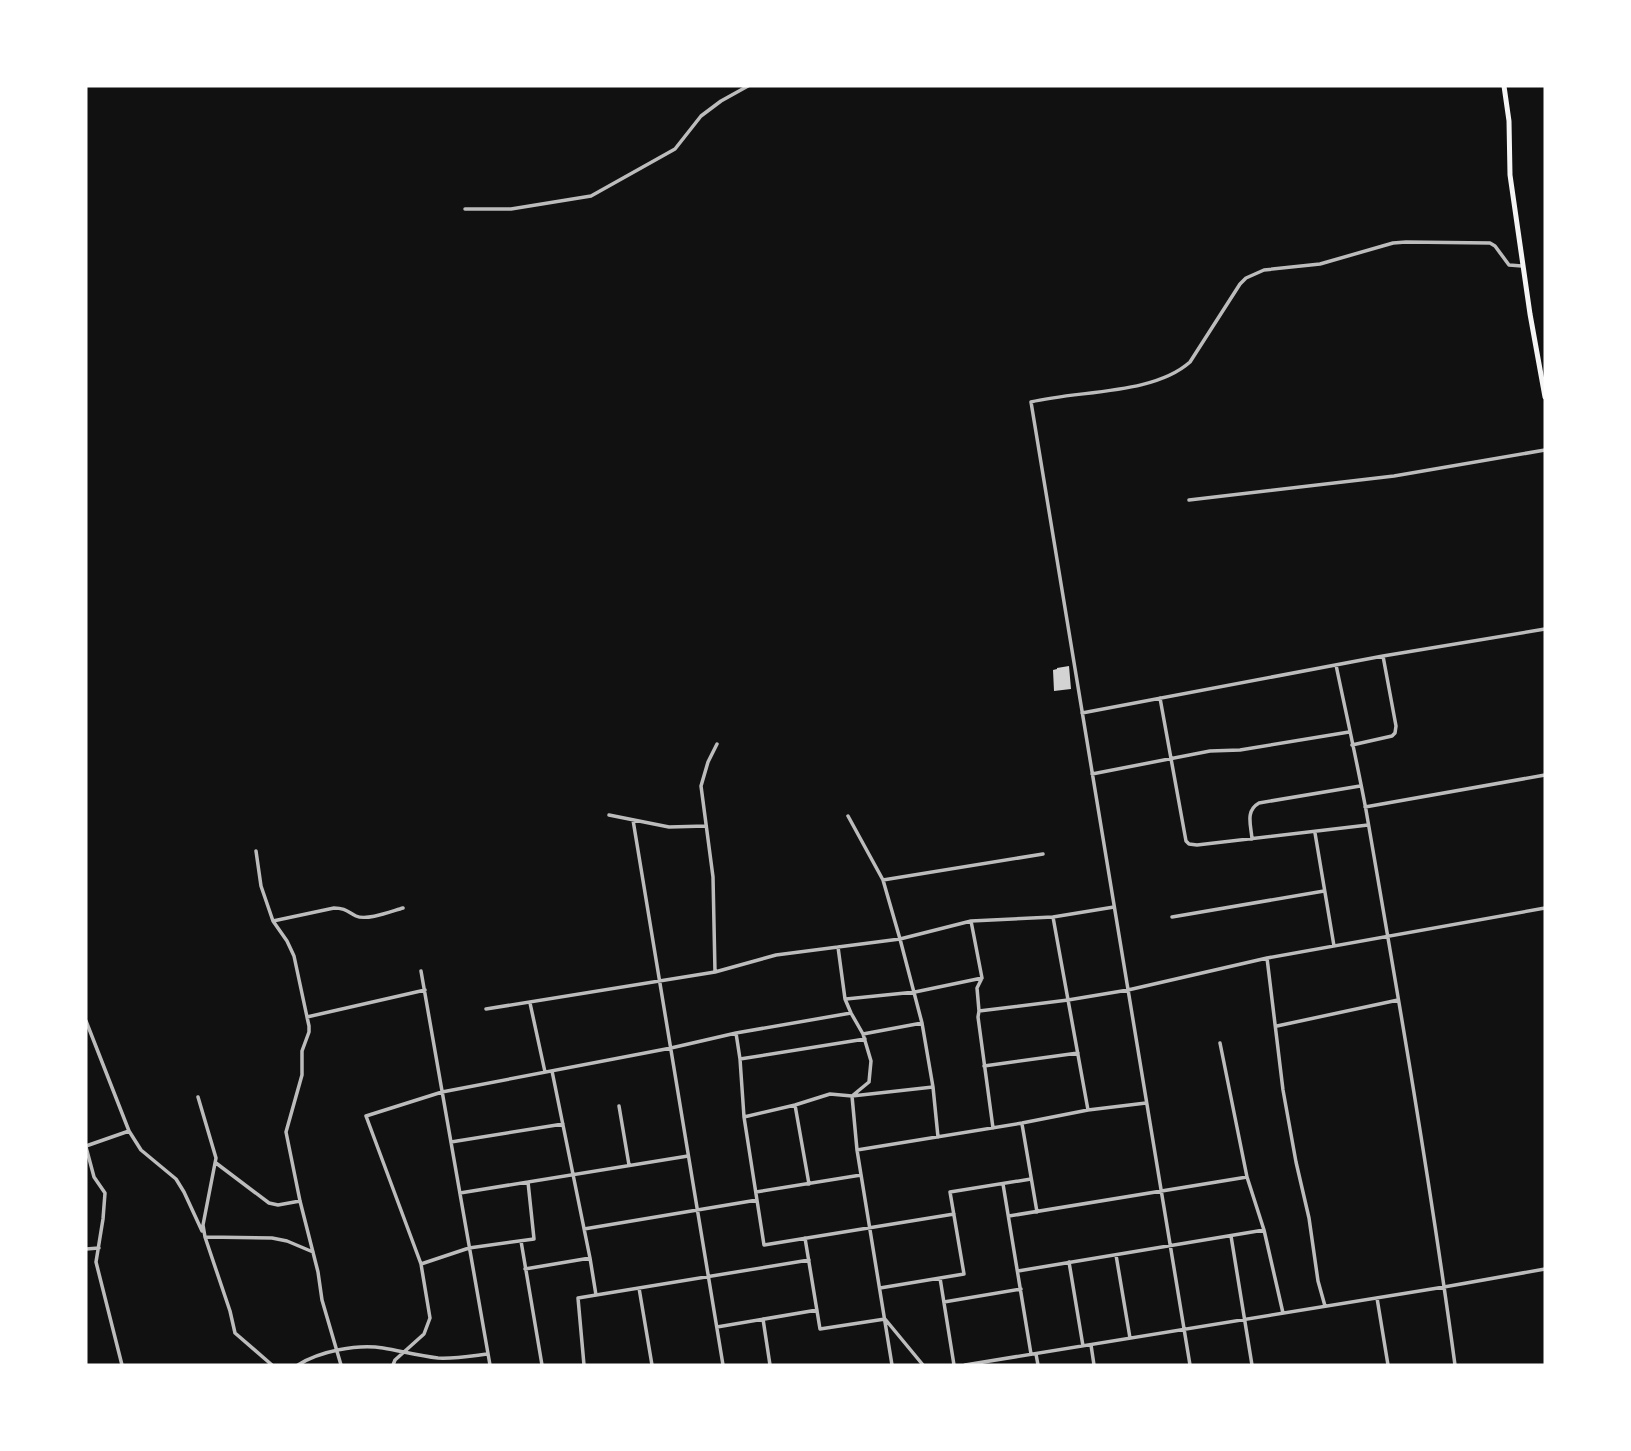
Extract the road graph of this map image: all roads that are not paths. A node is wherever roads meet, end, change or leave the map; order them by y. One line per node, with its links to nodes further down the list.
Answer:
1 (748, 86): 3 (street)
2 (1504, 86): 4 (main road)
3 (465, 208)
4 (1522, 266): 5 (main road); 12 (street)
5 (1545, 397)
6 (1545, 450): 7 (street)
7 (1189, 500)
8 (1545, 629): 9 (street)
9 (1383, 656): 10 (street); 15 (street)
10 (1336, 665): 11 (street); 13 (street)
11 (1160, 698): 12 (street); 16 (street)
12 (1082, 713): 17 (street)
13 (1349, 732): 15 (street); 16 (street)
14 (717, 744): 25 (street)
15 (1352, 745): 19 (street)
16 (1171, 758): 17 (street); 27 (street)
17 (1092, 774): 32 (street)
18 (1545, 775): 20 (street)
19 (1360, 786): 20 (street); 27 (street)
20 (1365, 807): 24 (street)
21 (609, 815): 23 (street)
22 (848, 816): 30 (street)
23 (633, 820): 25 (street); 47 (street)
24 (1368, 825): 26 (street); 39 (street)
25 (706, 826): 45 (street)
26 (1315, 833): 27 (street); 31 (street)
27 (1252, 839)
28 (256, 850): 37 (street)
29 (1043, 854): 30 (street)
30 (883, 880): 40 (street)
31 (1324, 891): 36 (street); 41 (street)
32 (1114, 907): 35 (street); 48 (street)
33 (403, 908): 37 (street)
34 (1545, 908): 39 (street)
35 (1053, 917): 38 (street); 52 (street)
36 (1172, 917)
37 (273, 921): 58 (street)
38 (971, 922): 40 (street); 46 (street)
39 (1388, 937): 41 (street); 53 (street)
40 (900, 939): 42 (street); 50 (street)
41 (1334, 946): 43 (street)
42 (838, 947): 45 (street); 51 (street)
43 (1267, 958): 48 (street); 61 (street)
44 (421, 971): 49 (street)
45 (715, 972): 47 (street)
46 (982, 978): 50 (street); 56 (street)
47 (660, 981): 54 (street); 65 (street)
48 (1128, 989): 52 (street); 75 (street)
49 (425, 990): 58 (street); 72 (street)
50 (915, 992): 51 (street); 60 (street)
51 (845, 999): 57 (street)
52 (1068, 1000): 56 (street); 66 (street)
53 (1398, 1000): 61 (street); 129 (street)
54 (530, 1002): 55 (street); 70 (street)
55 (486, 1009)
56 (979, 1011): 68 (street)
57 (851, 1013): 62 (street); 63 (street)
58 (307, 1017): 102 (street)
59 (86, 1021): 83 (street)
60 (922, 1023): 63 (street); 71 (street)
61 (1277, 1026): 136 (street)
62 (736, 1033): 65 (street); 67 (street)
63 (864, 1037): 67 (street); 73 (street)
64 (1220, 1043): 93 (street)
65 (671, 1048): 69 (street); 88 (street)
66 (1078, 1053): 68 (street); 78 (street)
67 (740, 1059): 79 (street)
68 (984, 1066): 82 (street)
69 (552, 1071): 70 (street); 80 (street)
70 (545, 1072): 72 (street)
71 (933, 1087): 73 (street); 84 (street)
72 (442, 1092): 85 (street); 123 (street)
73 (852, 1096): 76 (street); 87 (street)
74 (198, 1097): 89 (street)
75 (1146, 1103): 78 (street); 98 (street)
76 (795, 1105): 79 (street); 96 (street)
77 (619, 1106): 90 (street)
78 (1088, 1110): 81 (street)
79 (744, 1117): 99 (street)
80 (563, 1124): 85 (street); 91 (street)
81 (1022, 1124): 82 (street); 94 (street)
82 (993, 1128): 84 (street)
83 (129, 1132): 86 (street); 111 (street)
84 (937, 1137): 87 (street)
85 (451, 1142): 100 (street)
86 (86, 1147): 115 (street)
87 (857, 1150): 92 (street)
88 (688, 1156): 90 (street); 103 (street)
89 (216, 1163): 102 (street); 111 (street)
90 (629, 1165): 91 (street)
91 (573, 1174): 95 (street); 107 (street)
92 (861, 1175): 96 (street); 108 (street)
93 (1247, 1177): 98 (street); 109 (street)
94 (1031, 1179): 97 (street); 104 (street)
95 (528, 1182): 100 (street); 113 (street)
96 (809, 1184): 99 (street)
97 (1003, 1184): 105 (street); 106 (street)
98 (1161, 1190): 104 (street); 114 (street)
99 (755, 1192): 101 (street)
100 (460, 1193): 116 (street)
101 (757, 1200): 103 (street); 112 (street)
102 (300, 1201): 118 (street)
103 (697, 1210): 107 (street); 127 (street)
104 (1037, 1212): 106 (street)
105 (954, 1214): 108 (street); 128 (street)
106 (1009, 1216): 126 (street)
107 (584, 1228): 120 (street)
108 (870, 1228): 112 (street); 131 (street)
109 (1264, 1230): 110 (street); 138 (street)
110 (1231, 1236): 114 (street); 141 (street)
111 (205, 1237): 118 (street); 152 (street)
112 (805, 1238): 121 (street)
113 (521, 1241): 116 (street); 124 (street)
114 (1170, 1246): 119 (street); 143 (street)
115 (99, 1248): 117 (street); 151 (street)
116 (469, 1248): 123 (street); 149 (street)
117 (86, 1249)
118 (313, 1252): 147 (street)
119 (1116, 1255): 122 (street); 144 (street)
120 (590, 1258): 124 (street); 133 (street)
121 (809, 1260): 127 (street); 137 (street)
122 (1069, 1262): 126 (street); 146 (street)
123 (421, 1264): 148 (street)
124 (525, 1269): 157 (street)
125 (1545, 1269): 129 (street)
126 (1017, 1271): 132 (street)
127 (708, 1277): 130 (street); 142 (street)
128 (940, 1278): 131 (street); 135 (street)
129 (1444, 1287): 134 (street); 171 (street)
130 (639, 1288): 133 (street); 159 (street)
131 (880, 1288): 140 (street)
132 (1021, 1289): 135 (street); 150 (street)
133 (596, 1295): 158 (street)
134 (1377, 1298): 136 (street); 170 (street)
135 (944, 1301): 164 (street)
136 (1325, 1306): 138 (street)
137 (817, 1310): 139 (street); 140 (street)
138 (1283, 1313): 141 (street)
139 (762, 1319): 142 (street); 161 (street)
140 (885, 1319): 162 (street); 163 (street)
141 (1244, 1320): 143 (street); 169 (street)
142 (717, 1327): 160 (street)
143 (1184, 1329): 144 (street); 168 (street)
144 (1130, 1338): 145 (street)
145 (1091, 1345): 146 (street); 167 (street)
146 (1083, 1346): 150 (street)
147 (338, 1350): 148 (street); 153 (street); 154 (street)
148 (404, 1352): 149 (street); 155 (street)
149 (488, 1354): 156 (street)
150 (1034, 1354): 165 (street); 166 (street)
151 (122, 1365)
152 (272, 1365)
153 (298, 1365)
154 (341, 1365)
155 (393, 1365)
156 (490, 1365)
157 (542, 1365)
158 (584, 1365)
159 (652, 1365)
160 (723, 1365)
161 (770, 1365)
162 (892, 1365)
163 (923, 1365)
164 (954, 1365)
165 (967, 1365)
166 (1038, 1365)
167 (1094, 1365)
168 (1190, 1365)
169 (1252, 1365)
170 (1388, 1365)
171 (1455, 1365)

